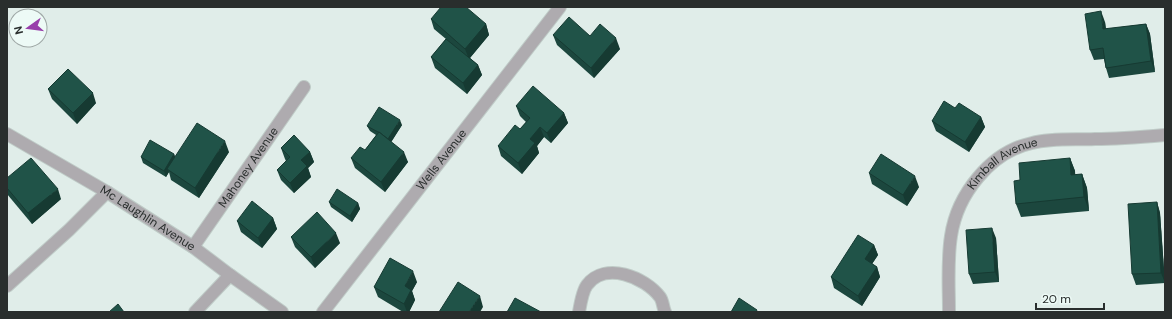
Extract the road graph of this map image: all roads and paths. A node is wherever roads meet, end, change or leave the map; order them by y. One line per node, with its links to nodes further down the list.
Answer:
1 (560, 7): 11 (street, Wells Avenue)
2 (304, 87): 6 (street, Mahoney Avenue)
3 (7, 134): 5 (street, Mc Laughlin Avenue)
4 (1165, 135): 14 (street, Kimball Avenue)
5 (107, 192): 6 (street, Mc Laughlin Avenue); 8 (street)
6 (193, 247): 7 (street, Mc Laughlin Avenue)
7 (230, 276): 9 (street); 10 (street, Mc Laughlin Avenue)
8 (7, 286)
9 (195, 312)
10 (282, 312)
11 (323, 312)
12 (579, 312): 13 (street)
13 (665, 312)
14 (949, 312)

